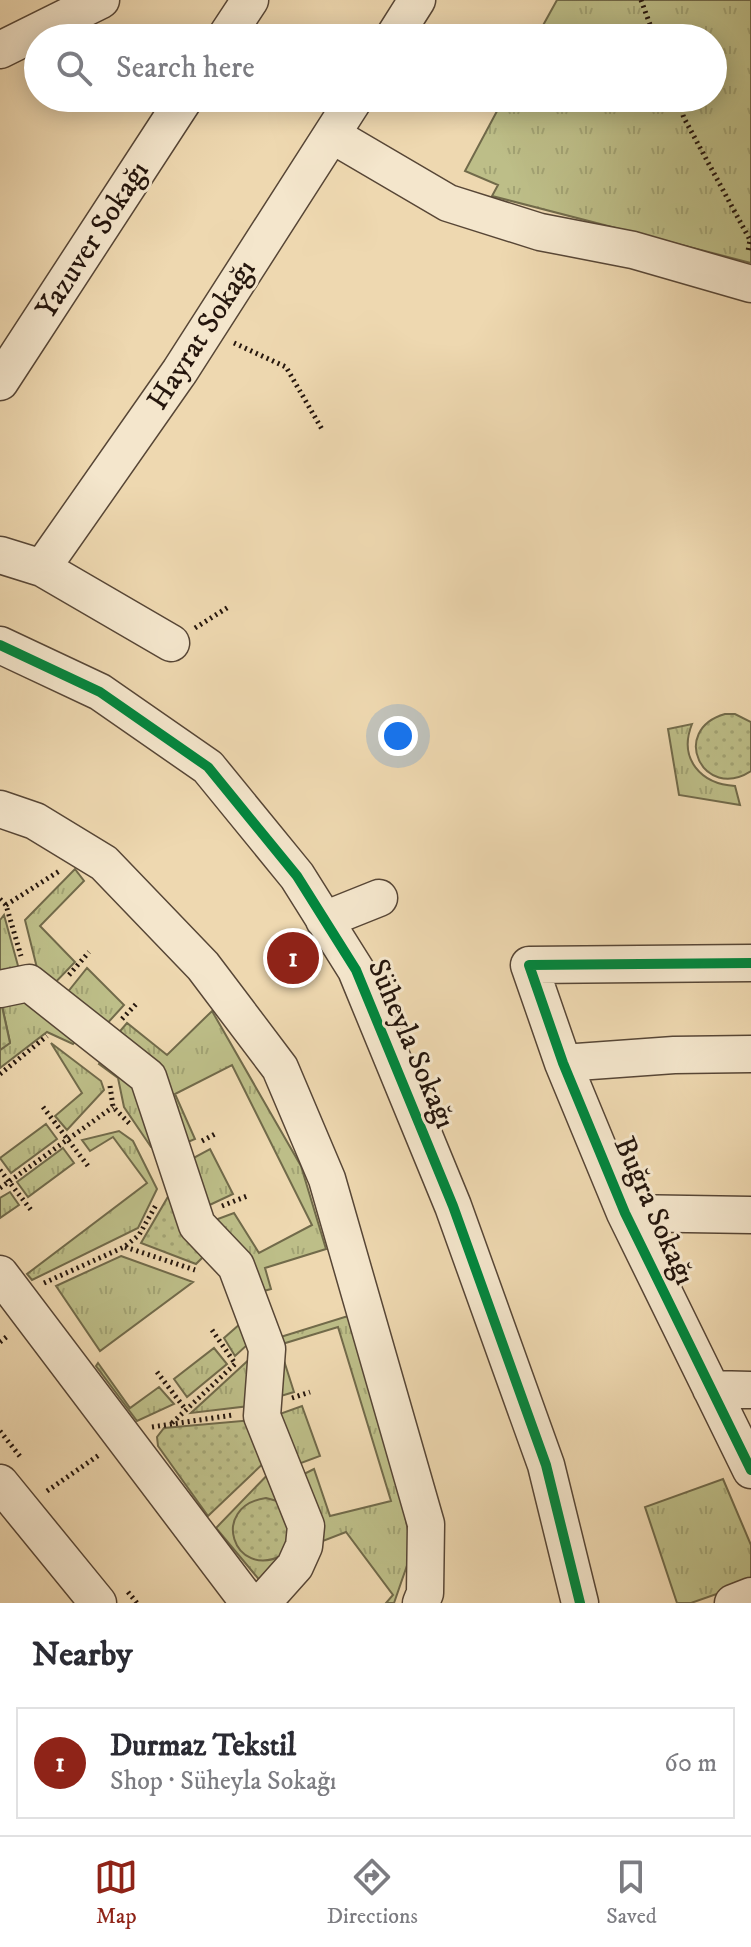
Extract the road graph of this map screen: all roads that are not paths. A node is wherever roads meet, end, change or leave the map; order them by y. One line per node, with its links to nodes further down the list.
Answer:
1 (101, 0): 4 (street)
2 (250, 0): 5 (street)
3 (417, 0): 6 (street)
4 (53, 24)
5 (234, 24)
6 (402, 24)
7 (24, 38): 8 (street)
8 (0, 50)
9 (176, 112): 13 (street, Yazuver Sokağı)
10 (346, 112): 11 (street, Hayrat Sokağı)
11 (332, 135): 12 (street); 15 (street, Hayrat Sokağı)
12 (747, 283)
13 (0, 382)
14 (0, 555): 15 (street)
15 (42, 568): 16 (street)
16 (171, 643)
17 (0, 645): 20 (street, Süheyla Sokağı)
18 (0, 809): 36 (street)
19 (379, 898): 20 (street)
20 (324, 920): 37 (street, Süheyla Sokağı)
21 (751, 963): 24 (street, Buğra Sokağı)
22 (14, 986): 35 (street)
23 (751, 1054): 24 (street)
24 (563, 1063): 25 (street, Buğra Sokağı)
25 (625, 1213): 26 (street); 28 (street, Buğra Sokağı)
26 (751, 1215)
27 (0, 1274): 34 (street)
28 (711, 1389): 29 (street); 30 (street, Buğra Sokağı)
29 (751, 1390)
30 (751, 1470)
31 (0, 1483): 33 (street)
32 (751, 1596): 38 (street)
33 (98, 1603)
34 (249, 1603)
35 (262, 1603)
36 (421, 1603)
37 (580, 1603)
38 (733, 1603)

